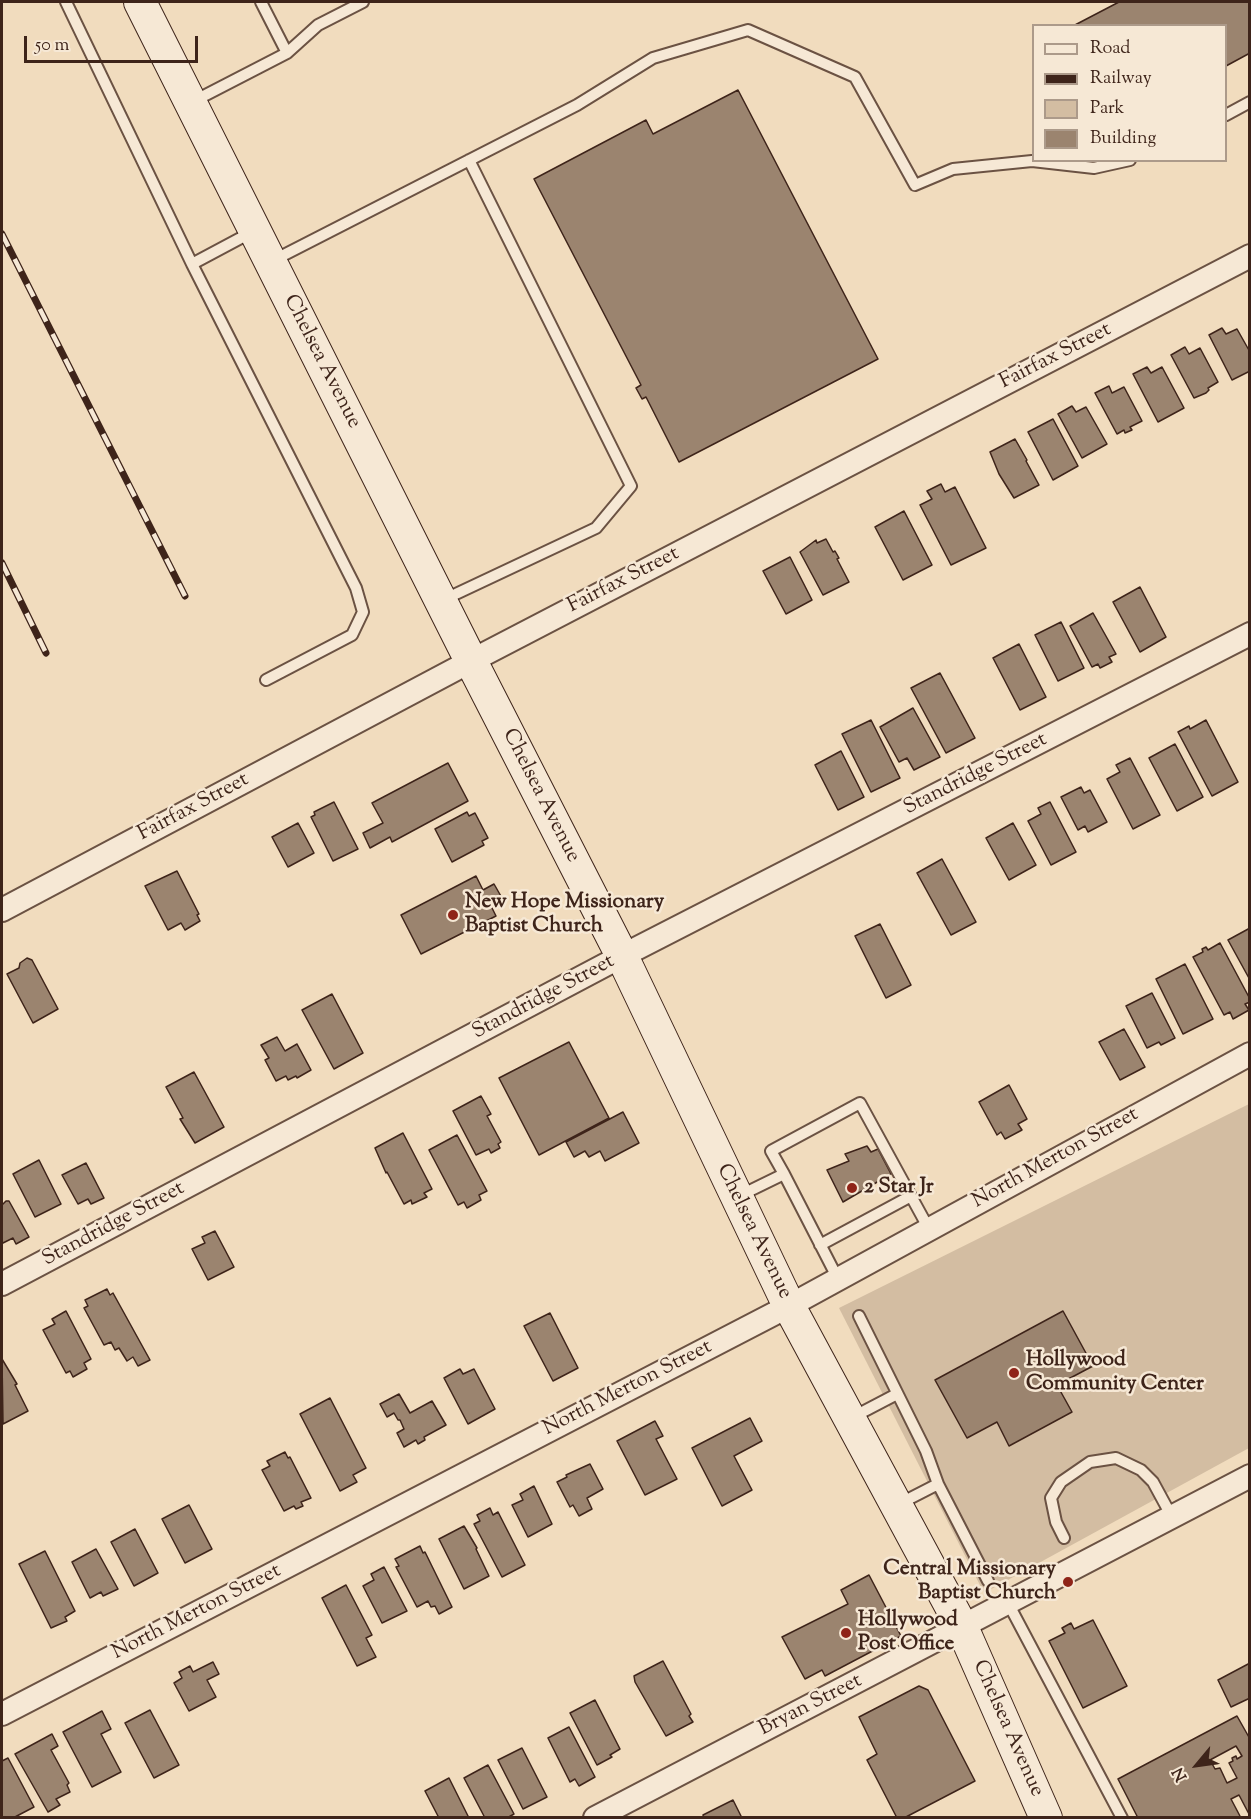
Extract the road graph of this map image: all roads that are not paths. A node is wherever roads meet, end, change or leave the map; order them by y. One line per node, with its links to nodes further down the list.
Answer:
1 (66, 2): 16 (lane)
2 (140, 2): 6 (main road, Chelsea Avenue)
3 (261, 2): 5 (lane)
4 (363, 2): 5 (lane)
5 (287, 53): 6 (lane)
6 (191, 102): 13 (main road, Chelsea Avenue)
7 (1250, 102): 8 (lane)
8 (1227, 114)
9 (469, 160): 10 (lane); 15 (lane); 17 (lane)
10 (1032, 161)
11 (1041, 162): 12 (lane)
12 (1121, 162)
13 (255, 231): 15 (main road, Chelsea Avenue); 16 (lane)
14 (1250, 256): 19 (street, Fairfax Street)
15 (271, 262): 17 (main road, Chelsea Avenue)
16 (192, 264): 20 (lane)
17 (440, 601): 19 (main road, Chelsea Avenue)
18 (1250, 634): 22 (street, Standridge Street)
19 (471, 661): 21 (street, Fairfax Street); 22 (main road, Chelsea Avenue)
20 (266, 680)
21 (2, 910)
22 (622, 957): 26 (main road, Chelsea Avenue); 30 (street, Standridge Street)
23 (1250, 1054): 27 (street, North Merton Street)
24 (784, 1174): 25 (lane); 26 (lane); 28 (lane)
25 (911, 1196): 27 (lane); 28 (lane)
26 (736, 1198): 31 (main road, Chelsea Avenue)
27 (929, 1229): 29 (street, North Merton Street)
28 (820, 1245): 29 (lane)
29 (838, 1279): 31 (street, North Merton Street)
30 (2, 1284)
31 (789, 1306): 34 (main road, Chelsea Avenue); 43 (street, North Merton Street)
32 (859, 1317): 33 (lane)
33 (897, 1394): 34 (lane); 36 (lane)
34 (850, 1419): 37 (main road, Chelsea Avenue)
35 (1250, 1476): 38 (street, Bryan Street)
36 (938, 1484): 37 (lane); 40 (lane)
37 (896, 1505): 42 (main road, Chelsea Avenue)
38 (1172, 1517): 39 (lane); 41 (street, Bryan Street)
39 (1064, 1538)
40 (988, 1581)
41 (1008, 1603): 42 (street, Bryan Street); 46 (lane)
42 (962, 1627): 44 (street, Bryan Street); 45 (main road, Chelsea Avenue)
43 (2, 1714)
44 (595, 1818)
45 (1046, 1818)
46 (1122, 1818)

